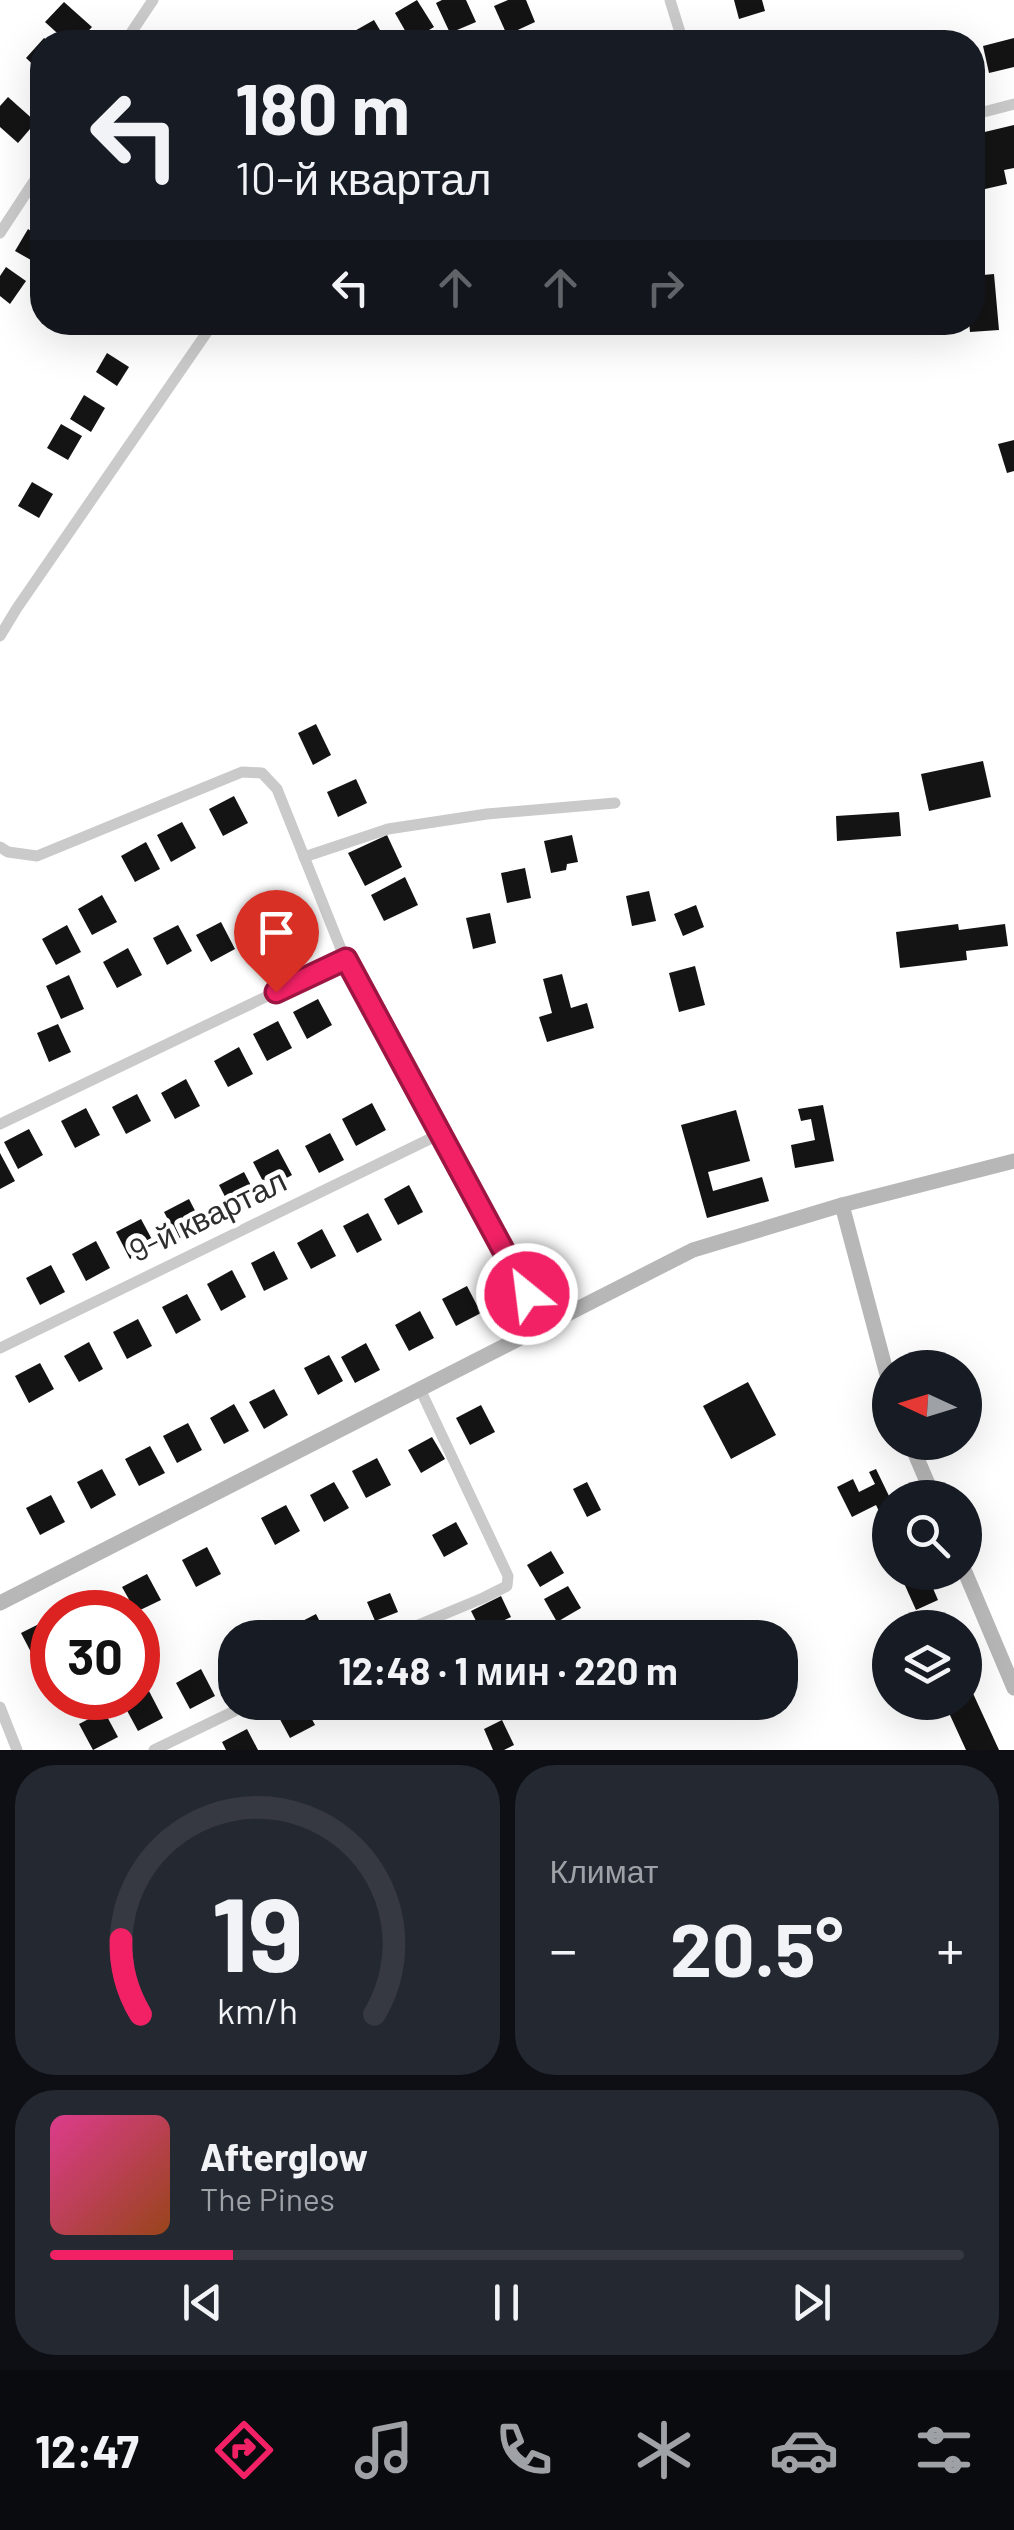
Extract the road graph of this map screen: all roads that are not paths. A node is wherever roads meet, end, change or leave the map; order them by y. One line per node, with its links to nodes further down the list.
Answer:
1 (153, 0): 3 (street)
2 (670, 0): 4 (street)
3 (133, 30)
4 (680, 30)
5 (1014, 104): 6 (street)
6 (985, 112)
7 (30, 187): 8 (street)
8 (0, 233)
9 (205, 335): 10 (street)
10 (0, 636)
11 (615, 804): 13 (street)
12 (0, 846): 13 (street)
13 (304, 857): 14 (street)
14 (346, 959): 15 (street); 16 (street)
15 (0, 1124)
16 (440, 1134): 19 (street); 20 (street, 9-й квартал)
17 (1014, 1161): 18 (street)
18 (842, 1205): 19 (street); 21 (street)
19 (544, 1326): 22 (street)
20 (0, 1348)
21 (880, 1350)
22 (420, 1389): 24 (street); 25 (street)
23 (973, 1590): 26 (street)
24 (0, 1603)
25 (430, 1620)
26 (1014, 1688)
27 (0, 1708): 29 (street)
28 (218, 1719): 30 (street)
29 (17, 1750)
30 (154, 1750)

